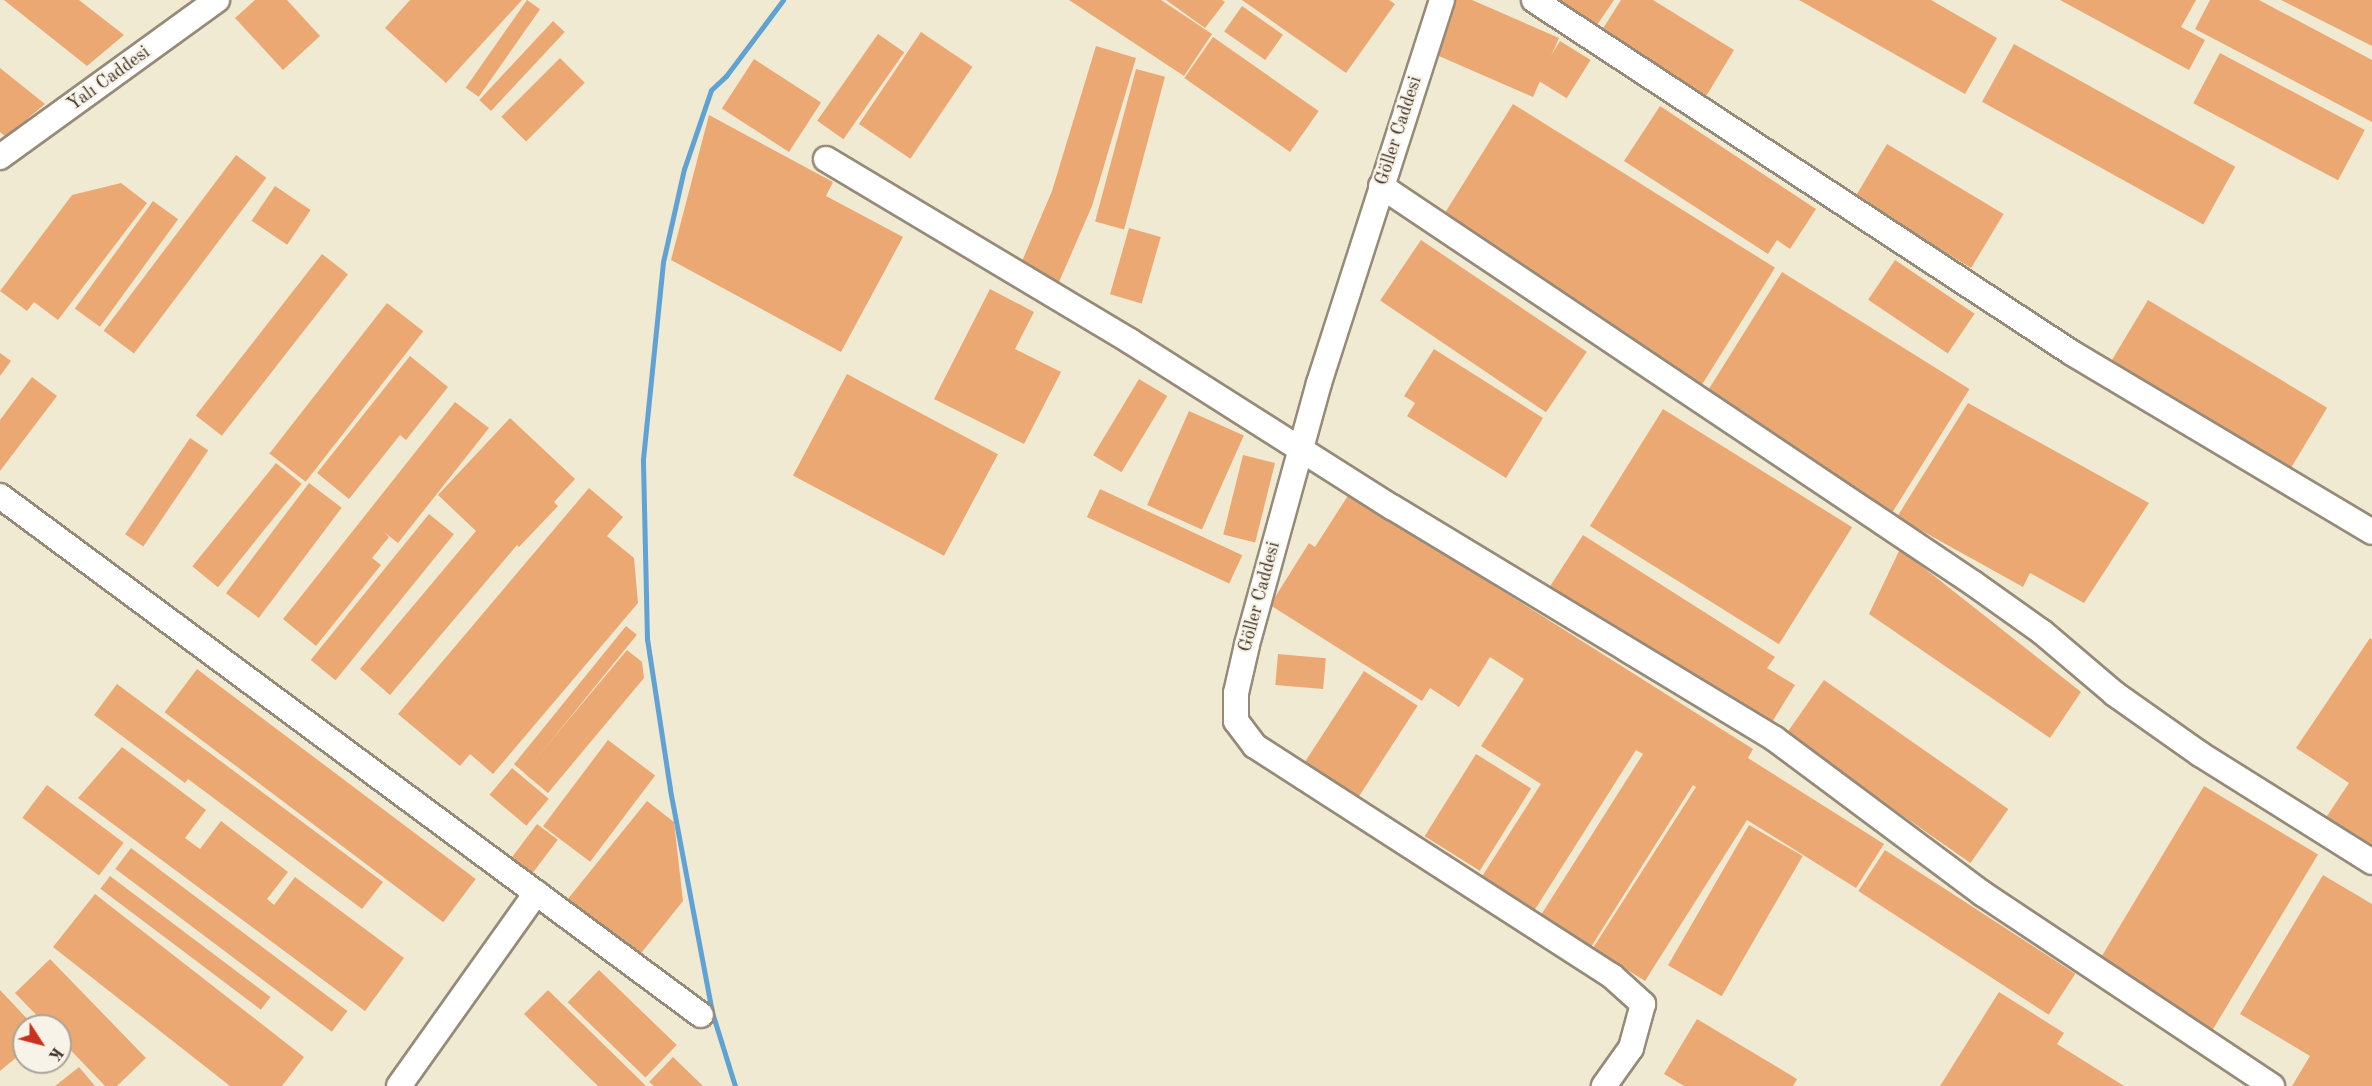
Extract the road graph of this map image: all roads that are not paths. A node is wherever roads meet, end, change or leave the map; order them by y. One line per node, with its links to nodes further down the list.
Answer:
1 (218, 0): 4 (street, Yalı Caddesi)
2 (1534, 0): 9 (street)
3 (1432, 4): 6 (street, Göller Caddesi)
4 (0, 157)
5 (826, 159): 7 (street)
6 (1381, 186): 7 (street, Göller Caddesi); 10 (street)
7 (1301, 449): 14 (street, Göller Caddesi); 15 (street)
8 (0, 496): 11 (street)
9 (2372, 532)
10 (2372, 862)
11 (536, 893): 12 (street); 13 (street)
12 (701, 1015)
13 (399, 1086)
14 (1604, 1086)
15 (2272, 1086)

